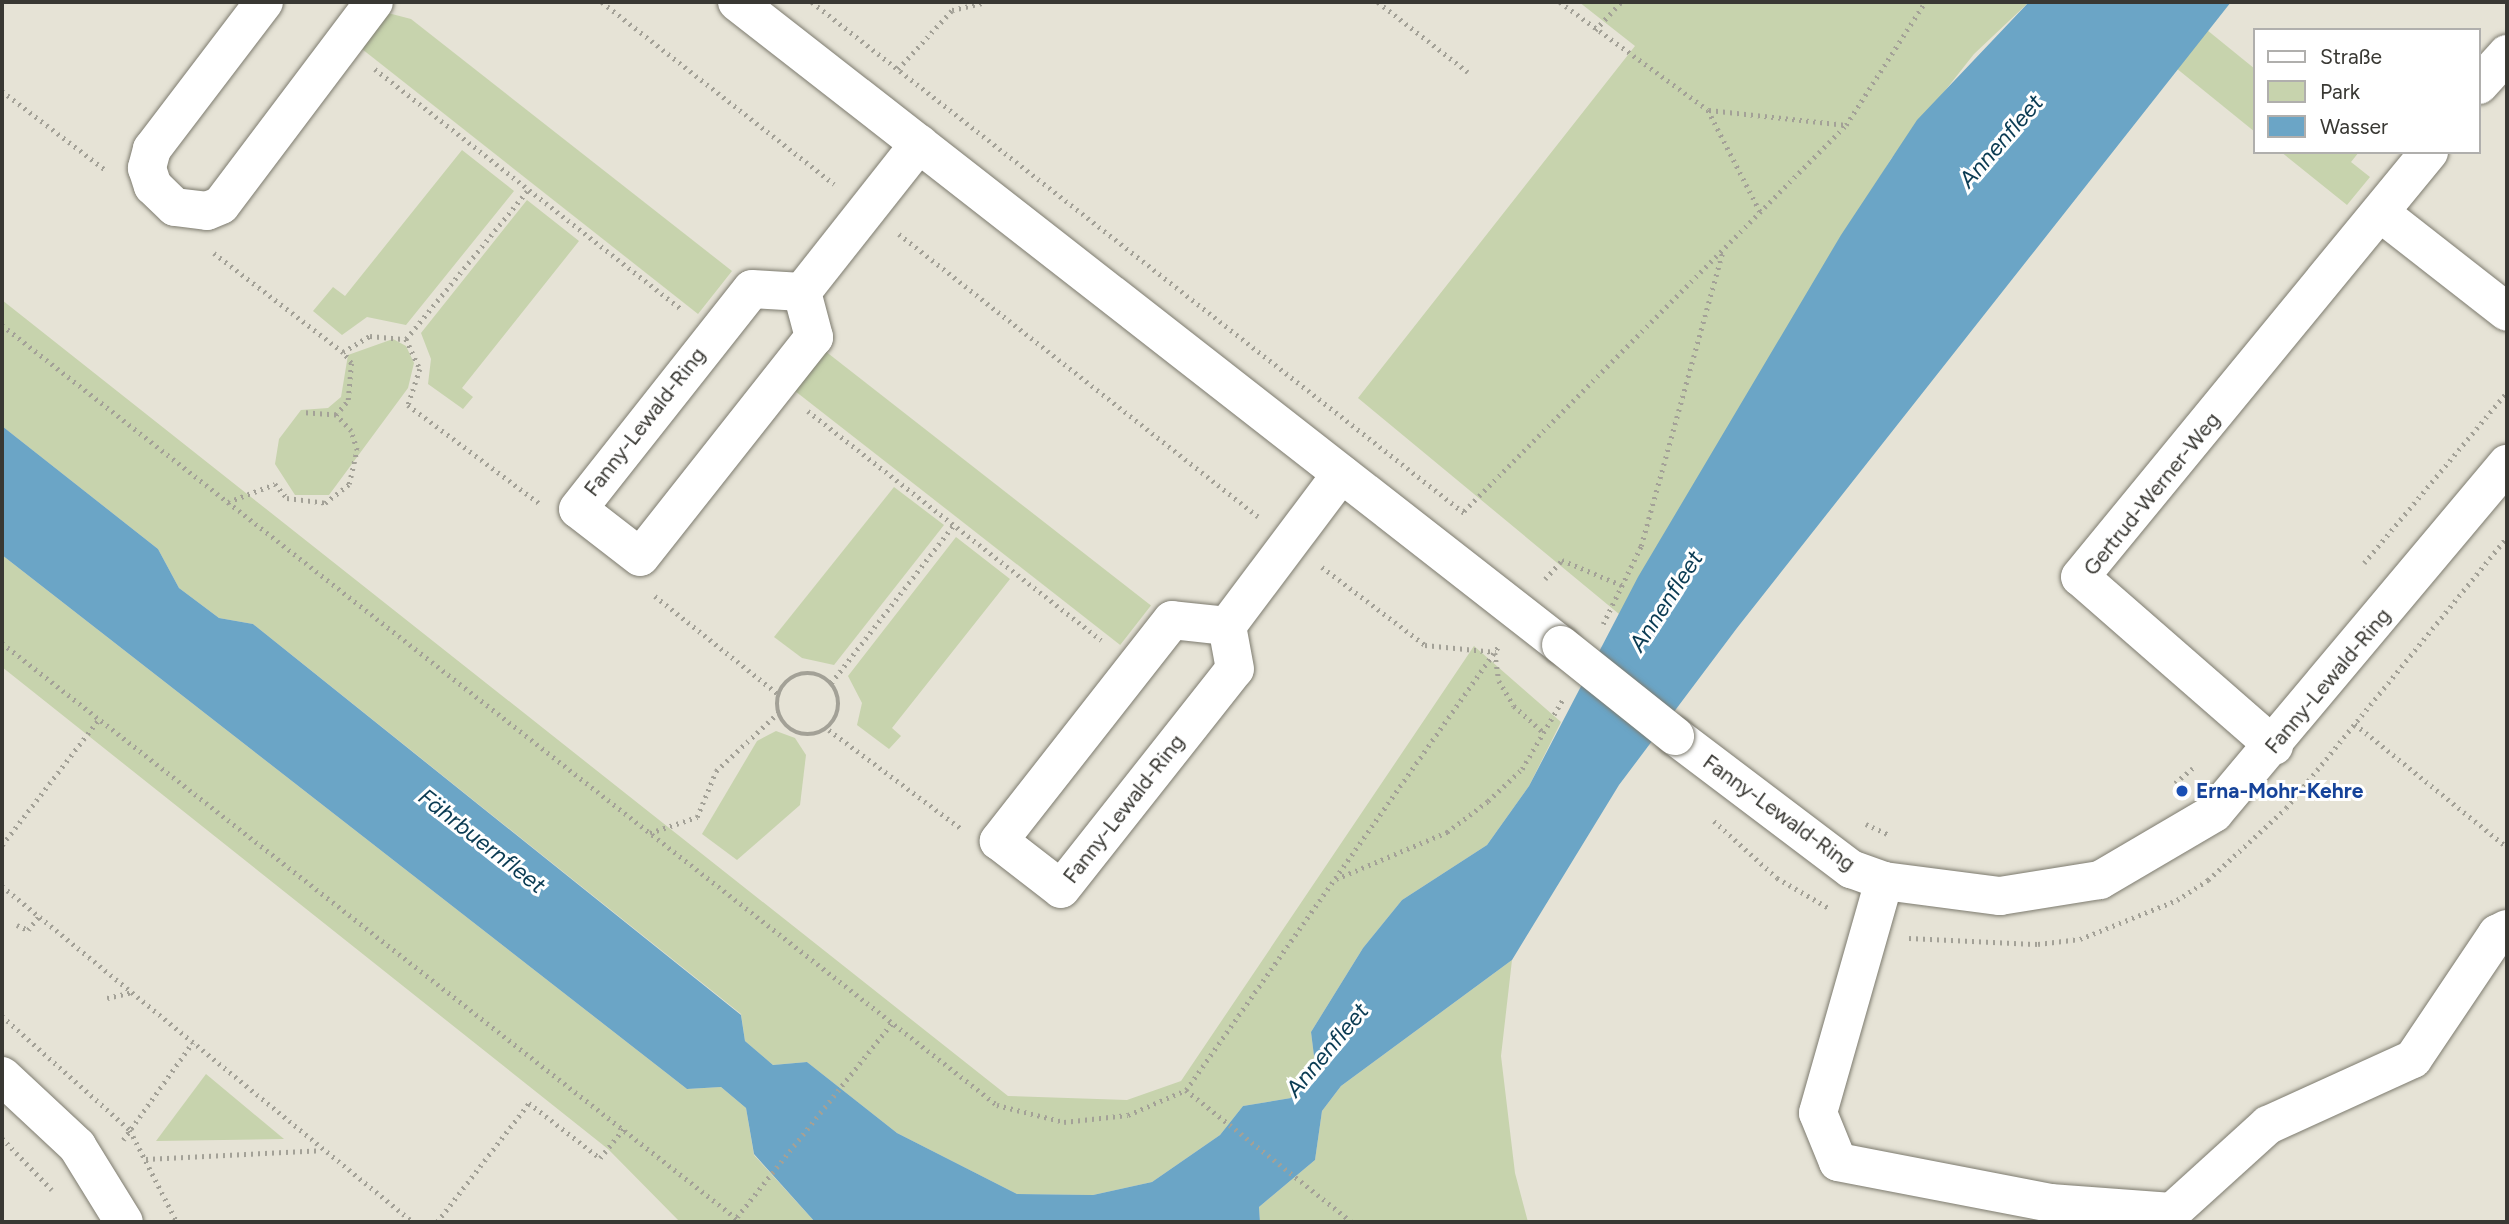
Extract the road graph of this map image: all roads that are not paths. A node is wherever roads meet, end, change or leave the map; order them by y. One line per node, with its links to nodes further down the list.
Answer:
1 (264, 2): 2 (street)
2 (374, 2)
3 (737, 2): 6 (street, Fanny-Lewald-Ring)
4 (2507, 54): 5 (street)
5 (2481, 83)
6 (919, 144): 9 (street); 12 (street, Fanny-Lewald-Ring)
7 (2428, 154): 8 (street, Gertrud-Werner-Weg)
8 (2383, 215): 10 (street); 14 (street, Gertrud-Werner-Weg)
9 (802, 292): 9 (street, Fanny-Lewald-Ring)
10 (2507, 312)
11 (2507, 464): 14 (street, Fanny-Lewald-Ring)
12 (1341, 474): 13 (street); 15 (street, Fanny-Lewald-Ring, bridge)
13 (1227, 626): 13 (street, Fanny-Lewald-Ring)
14 (2274, 746): 15 (street, Fanny-Lewald-Ring)
15 (1884, 881): 18 (street)
16 (2507, 929): 18 (street)
17 (2, 1076): 19 (street)
18 (2173, 1217)
19 (124, 1222)

